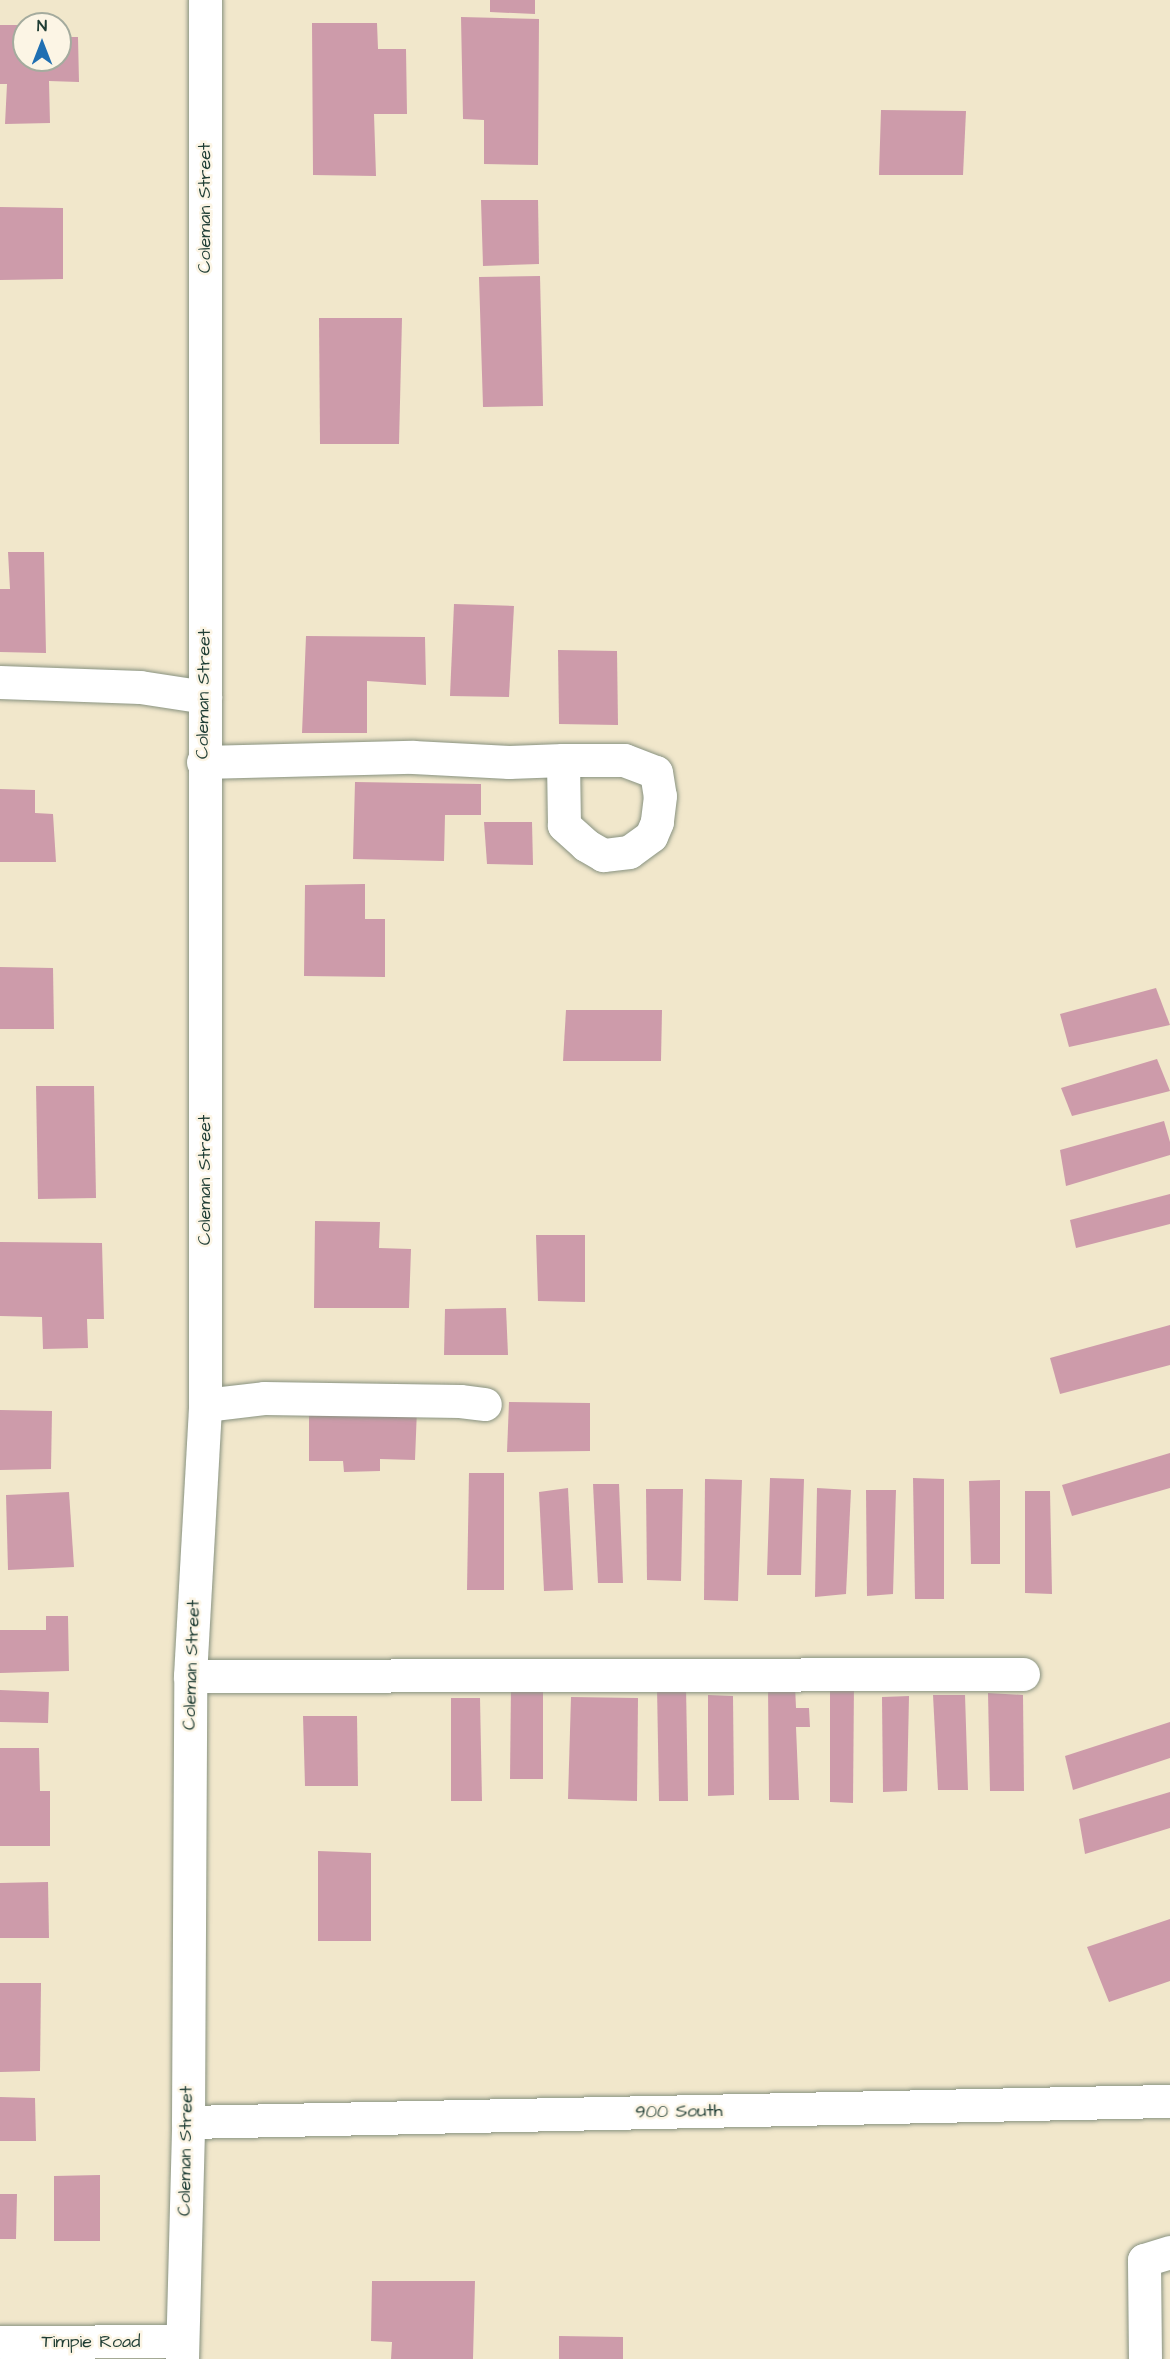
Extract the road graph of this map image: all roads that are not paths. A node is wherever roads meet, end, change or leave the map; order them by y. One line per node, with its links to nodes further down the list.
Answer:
1 (205, 0): 3 (street, Coleman Street)
2 (0, 682): 3 (street)
3 (205, 697): 5 (street, Coleman Street)
4 (563, 760): 5 (street)
5 (203, 762): 7 (street, Coleman Street)
6 (485, 1404): 7 (street)
7 (205, 1405): 9 (street, Coleman Street)
8 (1023, 1674): 9 (street)
9 (190, 1676): 11 (street, Coleman Street)
10 (1170, 2101): 11 (street, 900 South)
11 (188, 2122): 14 (street, Coleman Street)
12 (1170, 2252): 15 (street)
13 (0, 2342): 14 (street, Timpie Road)
14 (182, 2350)
15 (1145, 2359)

